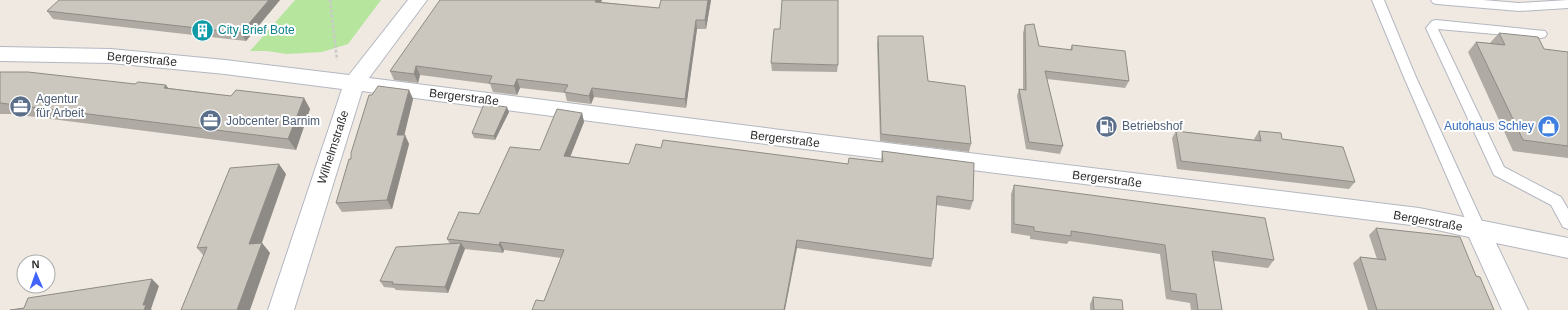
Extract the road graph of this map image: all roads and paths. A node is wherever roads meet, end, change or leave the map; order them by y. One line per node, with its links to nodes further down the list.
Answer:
1 (330, 0): 8 (path)
2 (418, 0): 8 (street, Wilhelmstraße)
3 (1378, 0): 10 (lane)
4 (1437, 0): 5 (lane)
5 (1568, 4)
6 (1541, 34): 9 (lane)
7 (0, 54): 8 (street, Bergerstraße)
8 (346, 82): 10 (street, Bergerstraße); 12 (street, Wilhelmstraße)
9 (1568, 223)
10 (1478, 230): 11 (street, Bergerstraße); 13 (street)
11 (1568, 248)
12 (281, 310)
13 (1515, 310)

